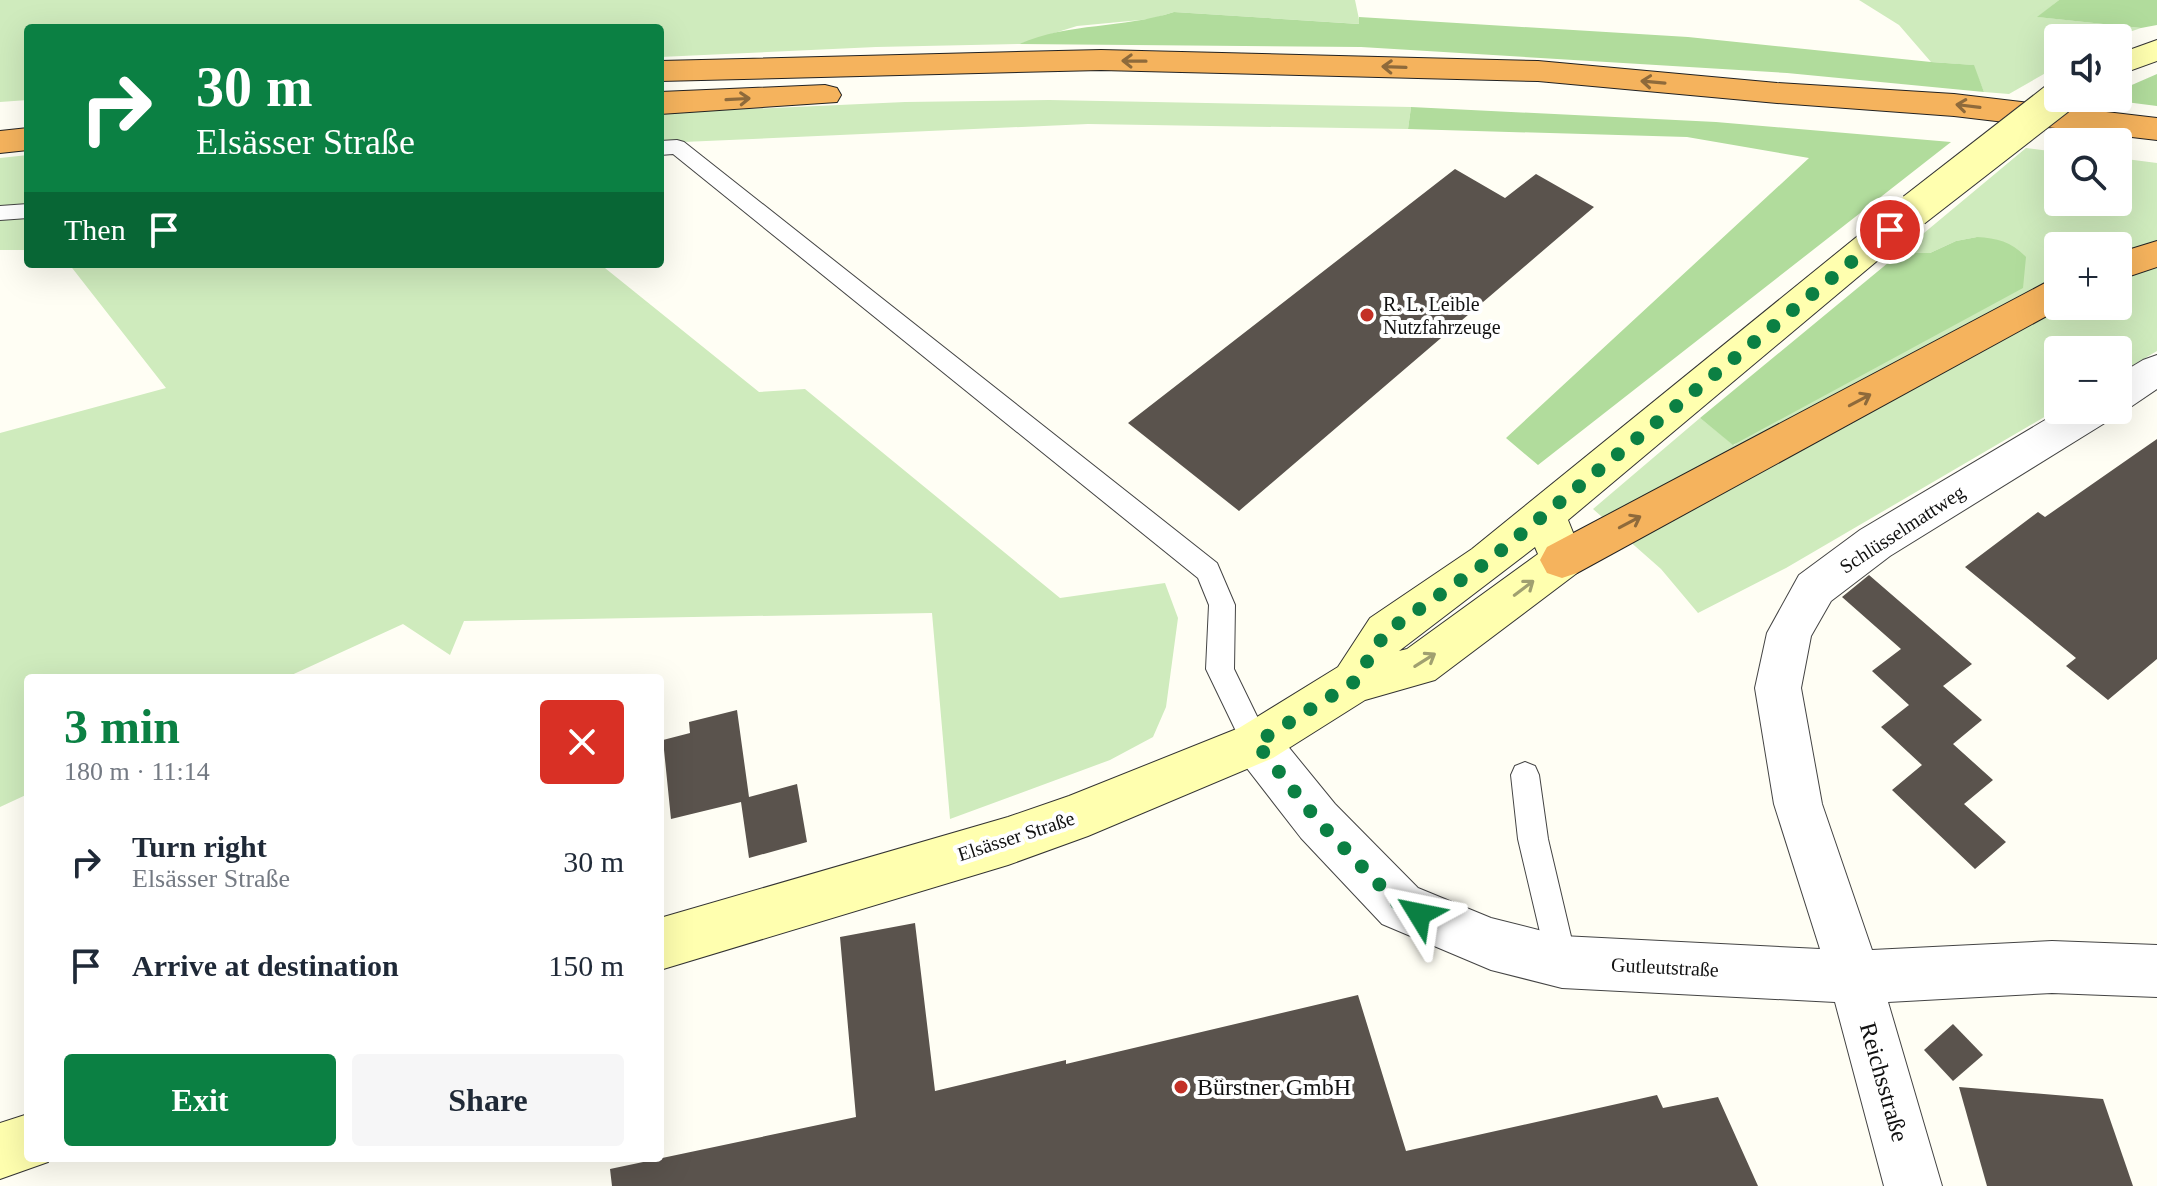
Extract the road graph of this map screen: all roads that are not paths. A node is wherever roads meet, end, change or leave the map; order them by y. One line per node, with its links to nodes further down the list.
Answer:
1 (664, 71): 6 (highway, one-way to 1)
2 (664, 103): 7 (highway, one-way to 7)
3 (2044, 107): 21 (street, Elsässer Straße, bridge)
4 (24, 115): 5 (highway)
5 (0, 117)
6 (2157, 129)
7 (2044, 138)
8 (24, 139): 9 (highway)
9 (0, 142)
10 (664, 148): 24 (lane)
11 (2132, 148): 12 (highway)
12 (2157, 151)
13 (24, 211): 14 (lane)
14 (0, 213)
15 (2157, 254): 16 (highway)
16 (2132, 262)
17 (2044, 301): 22 (highway, one-way to 17)
18 (2157, 370): 19 (street)
19 (2132, 386)
20 (2071, 424): 29 (street, Schlüsselmattweg)
21 (1544, 514): 22 (street); 23 (street, Elsässer Straße)
22 (1562, 560): 23 (street, Elsässer Straße, one-way to 22)
23 (1354, 682): 24 (street, Elsässer Straße)
24 (1256, 743): 26 (street, Elsässer Straße); 27 (street, Gutleutstraße)
25 (1525, 775): 27 (lane)
26 (664, 943)
27 (1562, 962): 29 (street, Gutleutstraße)
28 (2157, 971): 29 (street, Gutleutstraße)
29 (1855, 977): 32 (street, Reichsstraße)
30 (24, 1143): 31 (street)
31 (0, 1151)
32 (1913, 1186)

